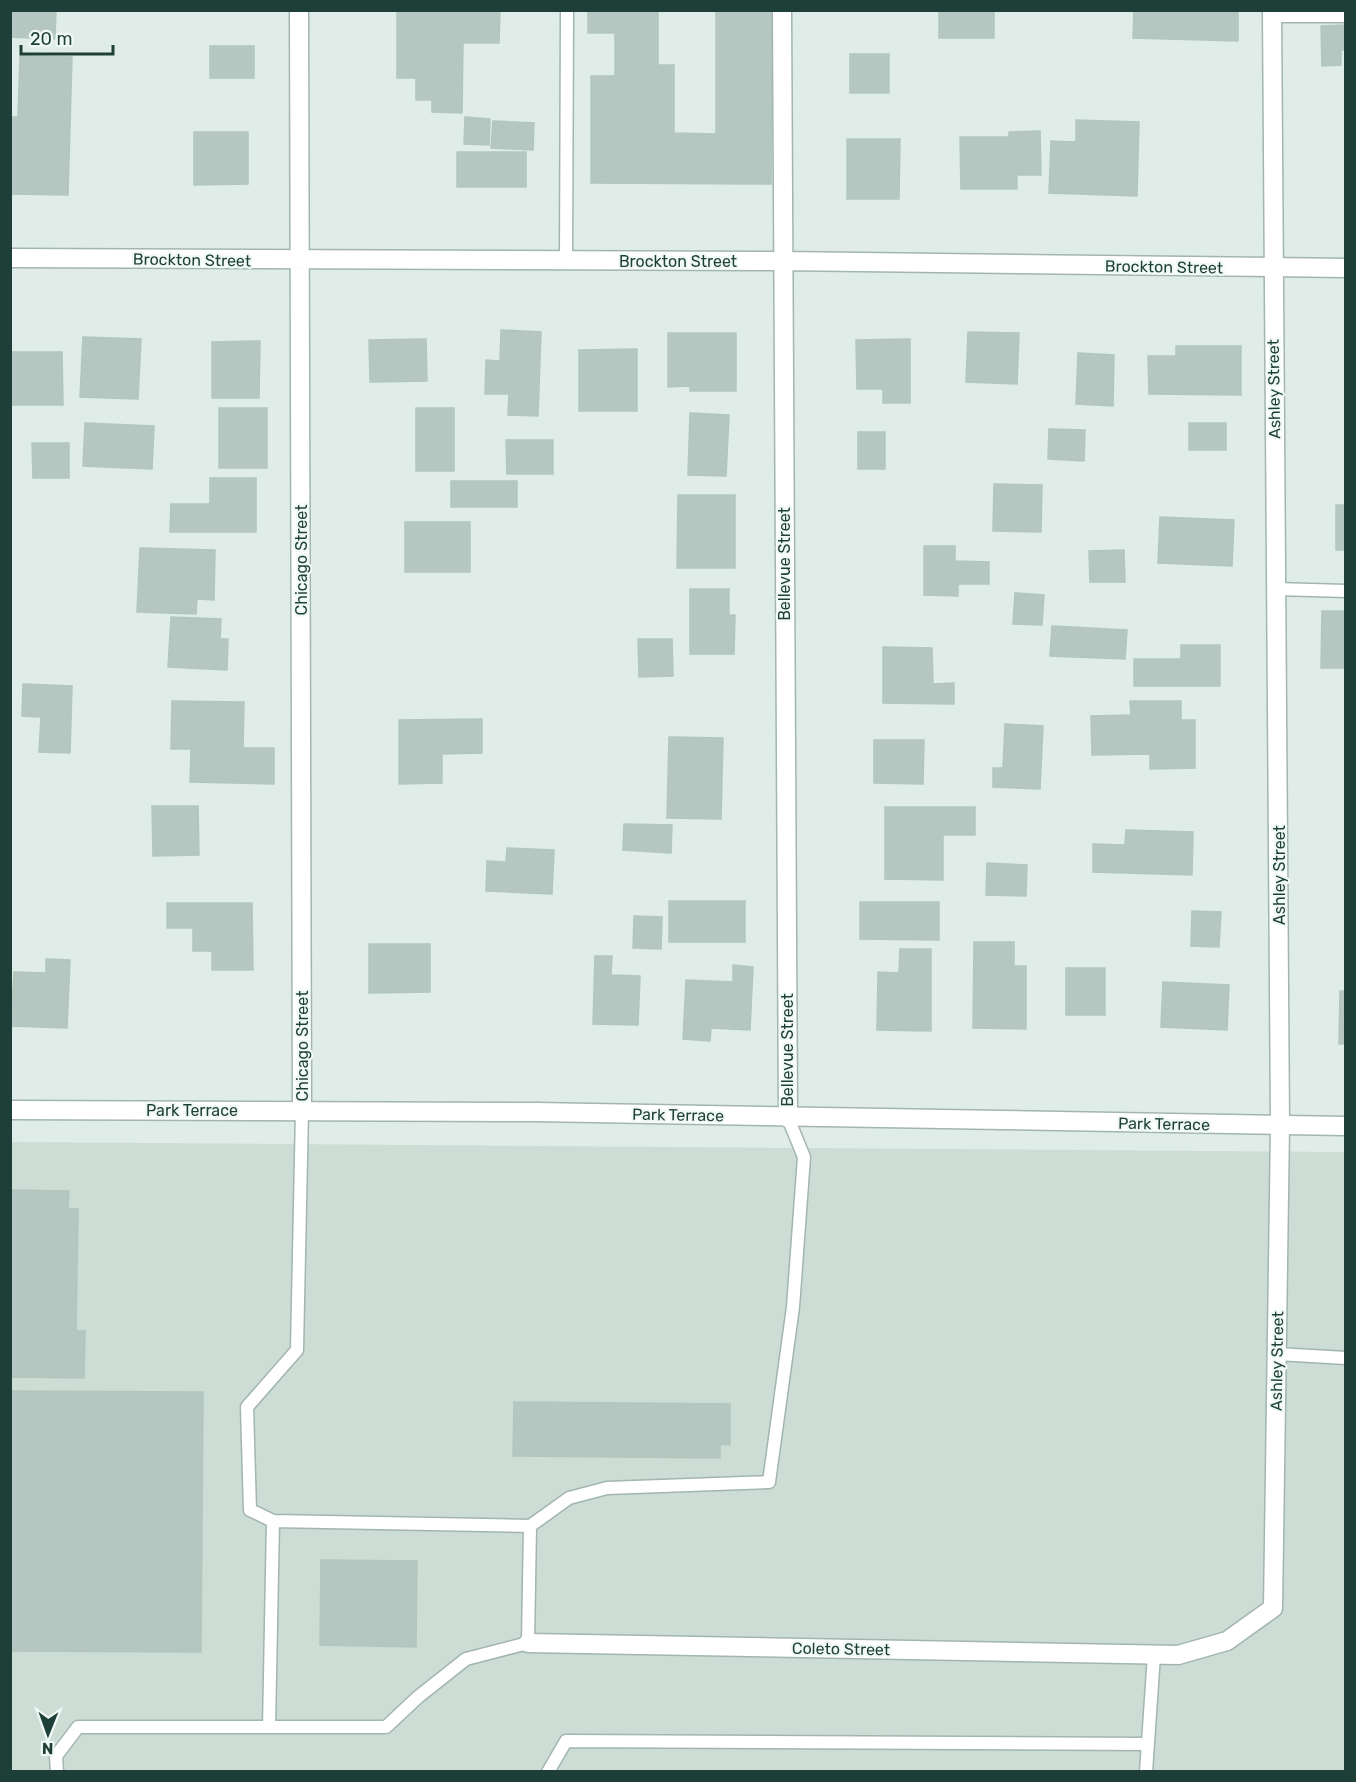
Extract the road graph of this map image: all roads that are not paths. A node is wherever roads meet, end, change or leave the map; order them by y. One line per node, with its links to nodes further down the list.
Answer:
1 (299, 10): 7 (street, Chicago Street)
2 (567, 10): 8 (lane)
3 (782, 10): 9 (street, Bellevue Street)
4 (1272, 13): 5 (lane); 10 (street, Ashley Street)
5 (1346, 16)
6 (10, 258): 7 (street, Brockton Street)
7 (301, 261): 8 (street, Brockton Street); 15 (street, Chicago Street)
8 (566, 261): 9 (street, Brockton Street)
9 (783, 261): 10 (street, Brockton Street); 16 (street, Bellevue Street)
10 (1273, 268): 11 (street, Brockton Street); 12 (street, Ashley Street)
11 (1346, 268)
12 (1276, 589): 13 (lane); 17 (street, Ashley Street)
13 (1346, 591)
14 (10, 1110): 15 (street, Park Terrace)
15 (302, 1110): 16 (street, Park Terrace); 21 (lane)
16 (788, 1118): 17 (street, Park Terrace); 22 (lane)
17 (1281, 1126): 18 (street, Park Terrace); 19 (street, Ashley Street)
18 (1346, 1126)
19 (1277, 1354): 20 (lane); 24 (street, Ashley Street)
20 (1346, 1358)
21 (273, 1521): 22 (lane); 25 (lane)
22 (530, 1526): 23 (lane)
23 (528, 1643): 24 (street, Coleto Street); 25 (lane)
24 (1154, 1655): 26 (lane)
25 (269, 1727): 27 (lane)
26 (1147, 1744): 28 (lane); 29 (lane)
27 (57, 1772)
28 (548, 1772)
29 (1146, 1772)

